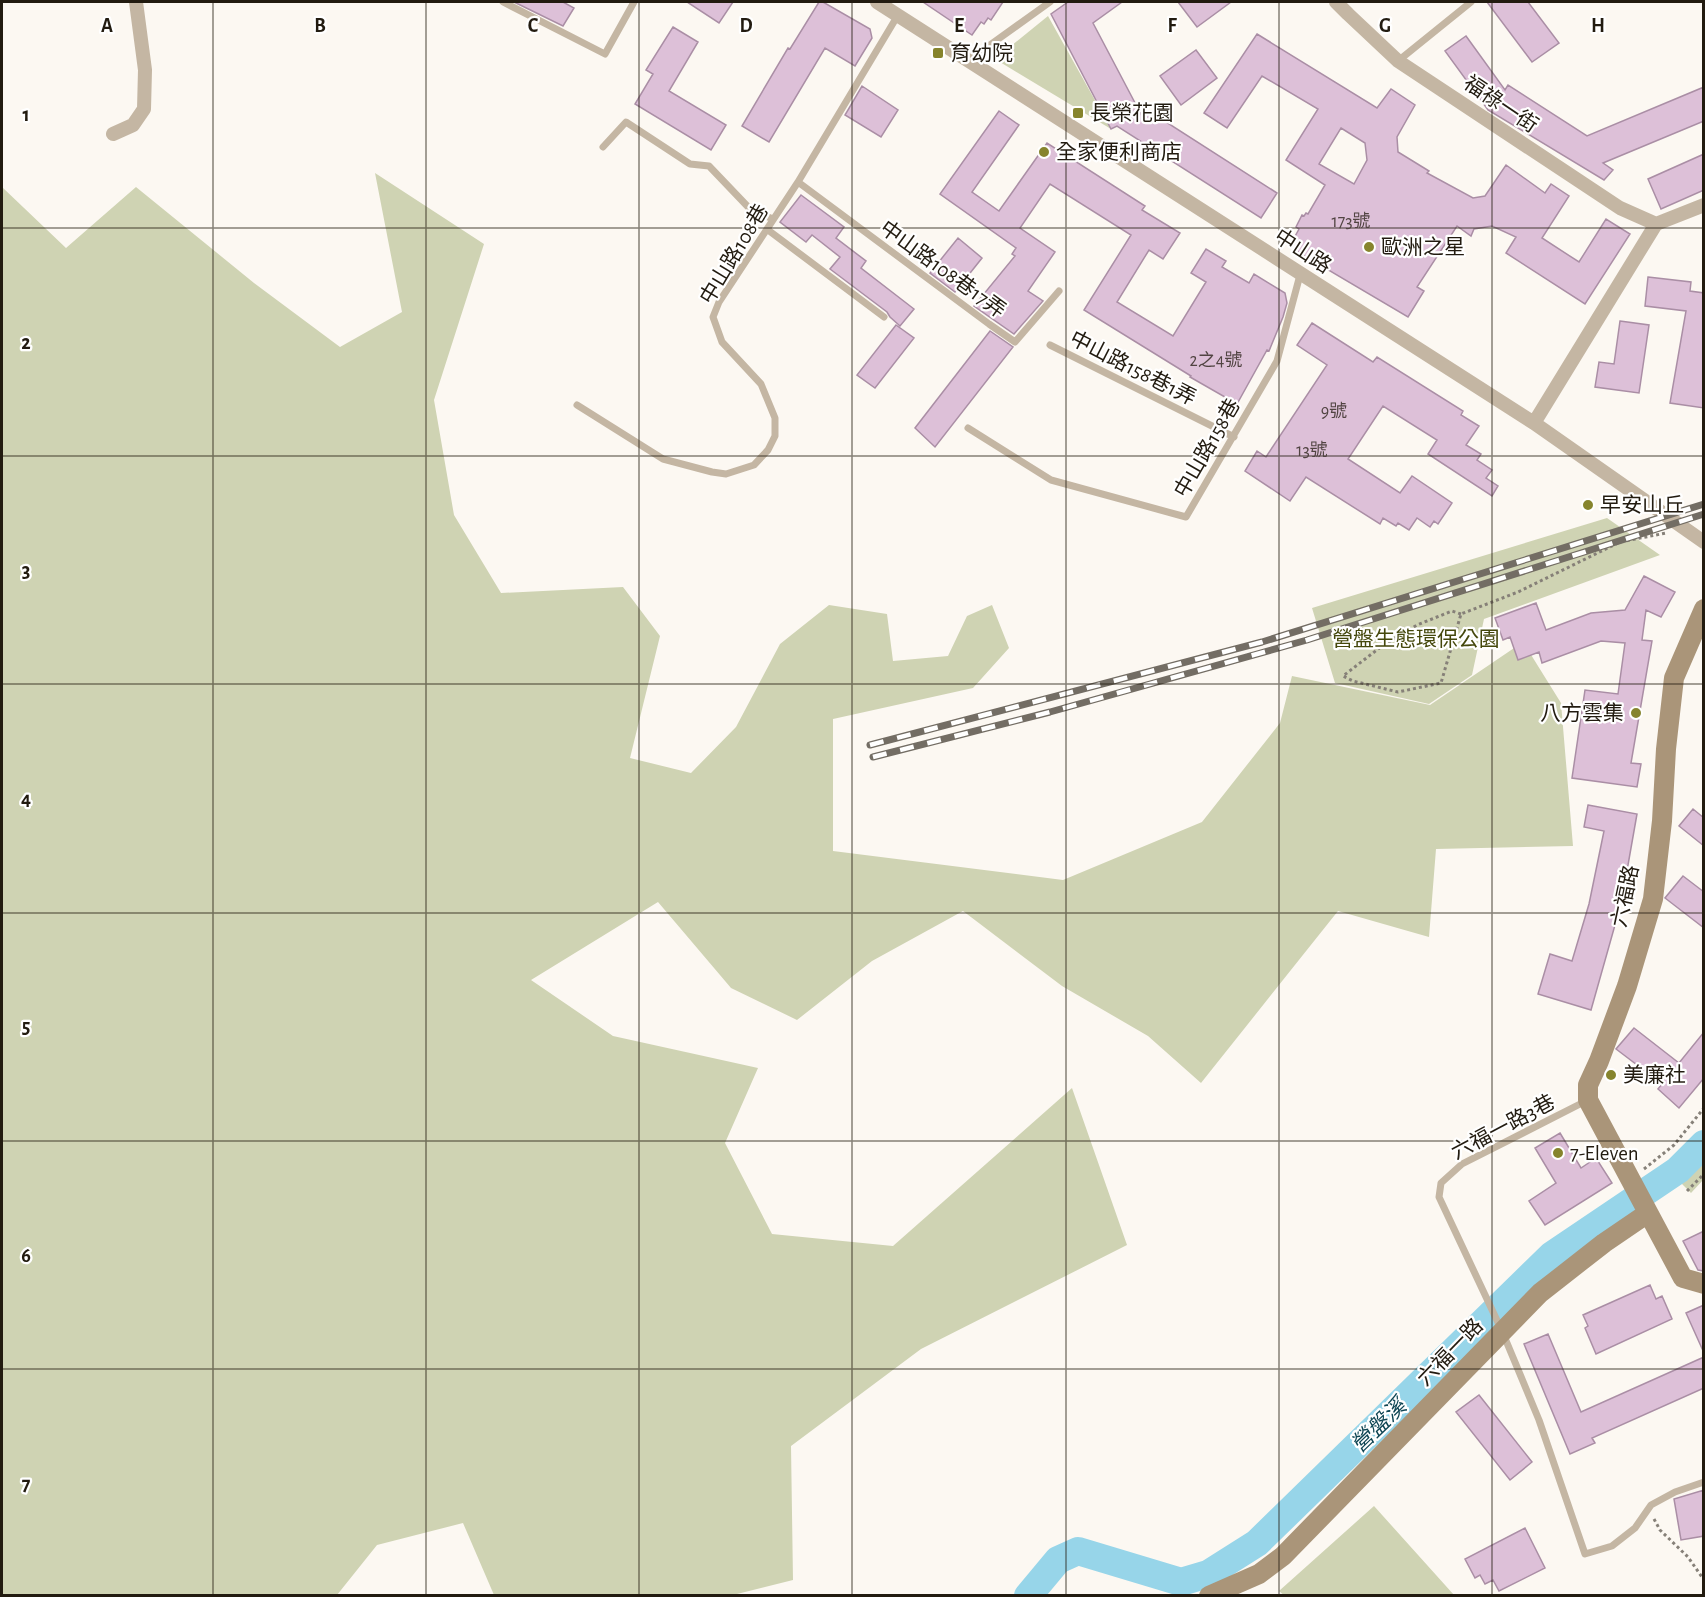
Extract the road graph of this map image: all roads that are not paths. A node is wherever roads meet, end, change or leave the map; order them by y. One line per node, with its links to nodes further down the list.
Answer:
1 (136, 2): 11 (street)
2 (503, 2): 3 (lane)
3 (634, 2)
4 (877, 2): 8 (street, 中山路)
5 (1050, 2): 9 (lane)
6 (1336, 2): 10 (street, 福祿一街)
7 (1471, 2): 10 (lane)
8 (898, 15): 9 (street, 中山路); 13 (lane, 中山路108巷)
9 (969, 60): 18 (street, 中山路)
10 (1398, 61): 16 (street, 福祿一街)
11 (113, 134)
12 (603, 147): 15 (lane)
13 (798, 182): 15 (lane, 中山路108巷); 19 (lane, 中山路108巷17弄)
14 (1704, 205): 16 (street)
15 (773, 219): 17 (lane, 中山路108巷)
16 (1656, 224): 23 (street)
17 (768, 230): 20 (lane); 22 (lane, 中山路108巷)
18 (1300, 275): 23 (street, 中山路); 25 (lane, 中山路158巷)
19 (1059, 291)
20 (884, 317)
21 (1050, 345): 25 (lane, 中山路158巷1弄)
22 (577, 405)
23 (1533, 423): 26 (street, 中山路)
24 (968, 428): 25 (lane, 中山路158巷)
25 (1234, 437)
26 (1704, 542)
27 (1704, 609): 28 (street, 六福路)
28 (1588, 1100): 29 (street); 31 (lane, 六福一路3巷)
29 (1648, 1213): 30 (street); 31 (street, 六福一路)
30 (1704, 1284)
31 (1500, 1326): 32 (lane); 33 (street, 六福一路)
32 (1704, 1482)
33 (1209, 1596)

